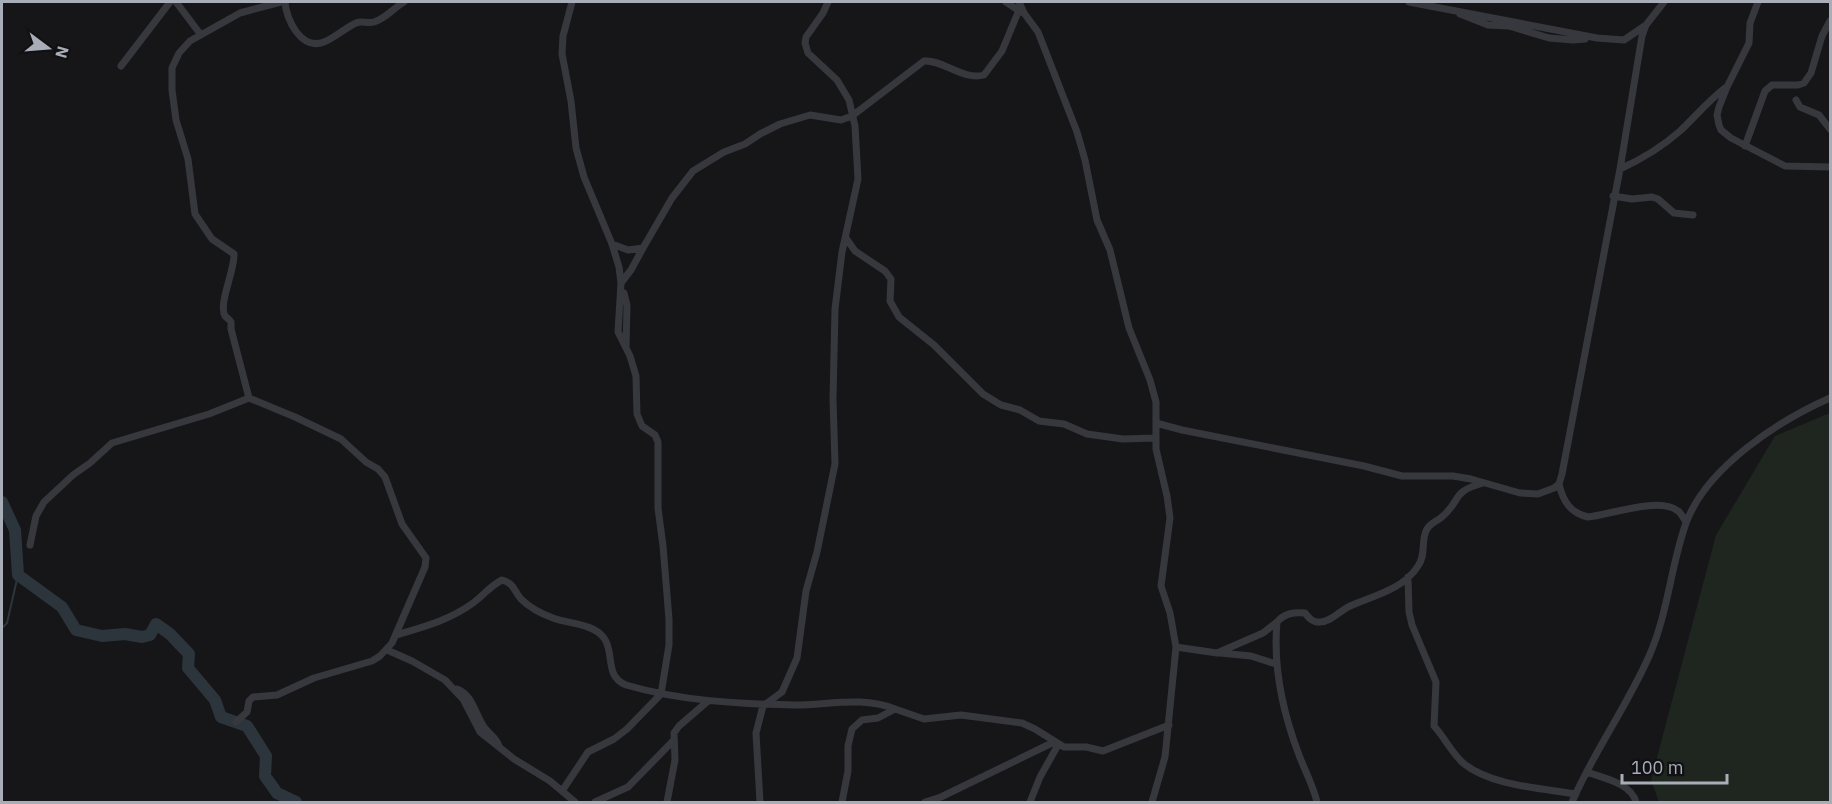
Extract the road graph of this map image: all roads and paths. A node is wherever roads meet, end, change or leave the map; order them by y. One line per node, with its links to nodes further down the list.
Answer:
1 (170, 2): 18 (street)
2 (176, 2): 15 (street)
3 (283, 2): 4 (street); 15 (street)
4 (404, 2)
5 (572, 2): 29 (street)
6 (828, 2): 21 (street)
7 (1006, 2): 12 (street)
8 (1019, 2): 12 (street)
9 (1409, 2): 17 (street)
10 (1664, 2): 14 (street)
11 (1758, 2): 19 (street)
12 (1022, 12): 21 (street); 34 (street)
13 (1830, 21): 23 (street)
14 (1646, 25): 16 (street); 17 (street)
15 (201, 34): 32 (street)
16 (1642, 36): 17 (street); 25 (street)
17 (1624, 40)
18 (121, 66)
19 (1727, 87): 23 (street); 25 (street)
20 (1796, 100): 22 (street)
21 (852, 116): 28 (street); 30 (street)
22 (1830, 129)
23 (1745, 146): 24 (street)
24 (1830, 167)
25 (1620, 169): 26 (street)
26 (1613, 196): 27 (street); 37 (street)
27 (1693, 215)
28 (846, 238): 35 (street); 49 (street)
29 (612, 244): 30 (street); 31 (street)
30 (643, 248): 31 (street)
31 (621, 286): 47 (street)
32 (249, 398): 39 (street); 42 (street)
33 (1830, 398): 38 (street)
34 (1156, 423): 35 (street); 36 (street)
35 (1155, 438): 43 (street)
36 (1483, 483): 37 (street); 40 (street)
37 (1559, 484): 38 (street)
38 (1686, 522): 55 (street)
39 (30, 545)
40 (1408, 578): 41 (street); 57 (street)
41 (1277, 622): 45 (street); 46 (street)
42 (396, 635): 44 (street); 47 (street)
43 (1176, 647): 45 (street); 52 (street)
44 (387, 650): 51 (street); 56 (street)
45 (1217, 653): 46 (street)
46 (1276, 664): 66 (street)
47 (661, 694): 48 (street); 56 (street)
48 (708, 701): 49 (street); 53 (street)
49 (766, 703): 50 (street); 61 (street)
50 (895, 709): 54 (street); 62 (street)
51 (236, 722)
52 (1169, 725): 54 (street); 65 (street)
53 (673, 741): 59 (street); 60 (street)
54 (1056, 744): 63 (street); 64 (street)
55 (1587, 772): 57 (street); 68 (street)
56 (562, 791): 58 (street)
57 (1576, 794): 67 (street)
58 (575, 802)
59 (595, 802)
60 (667, 802)
61 (760, 802)
62 (843, 802)
63 (925, 802)
64 (1030, 802)
65 (1152, 802)
66 (1317, 802)
67 (1572, 802)
68 (1636, 802)

